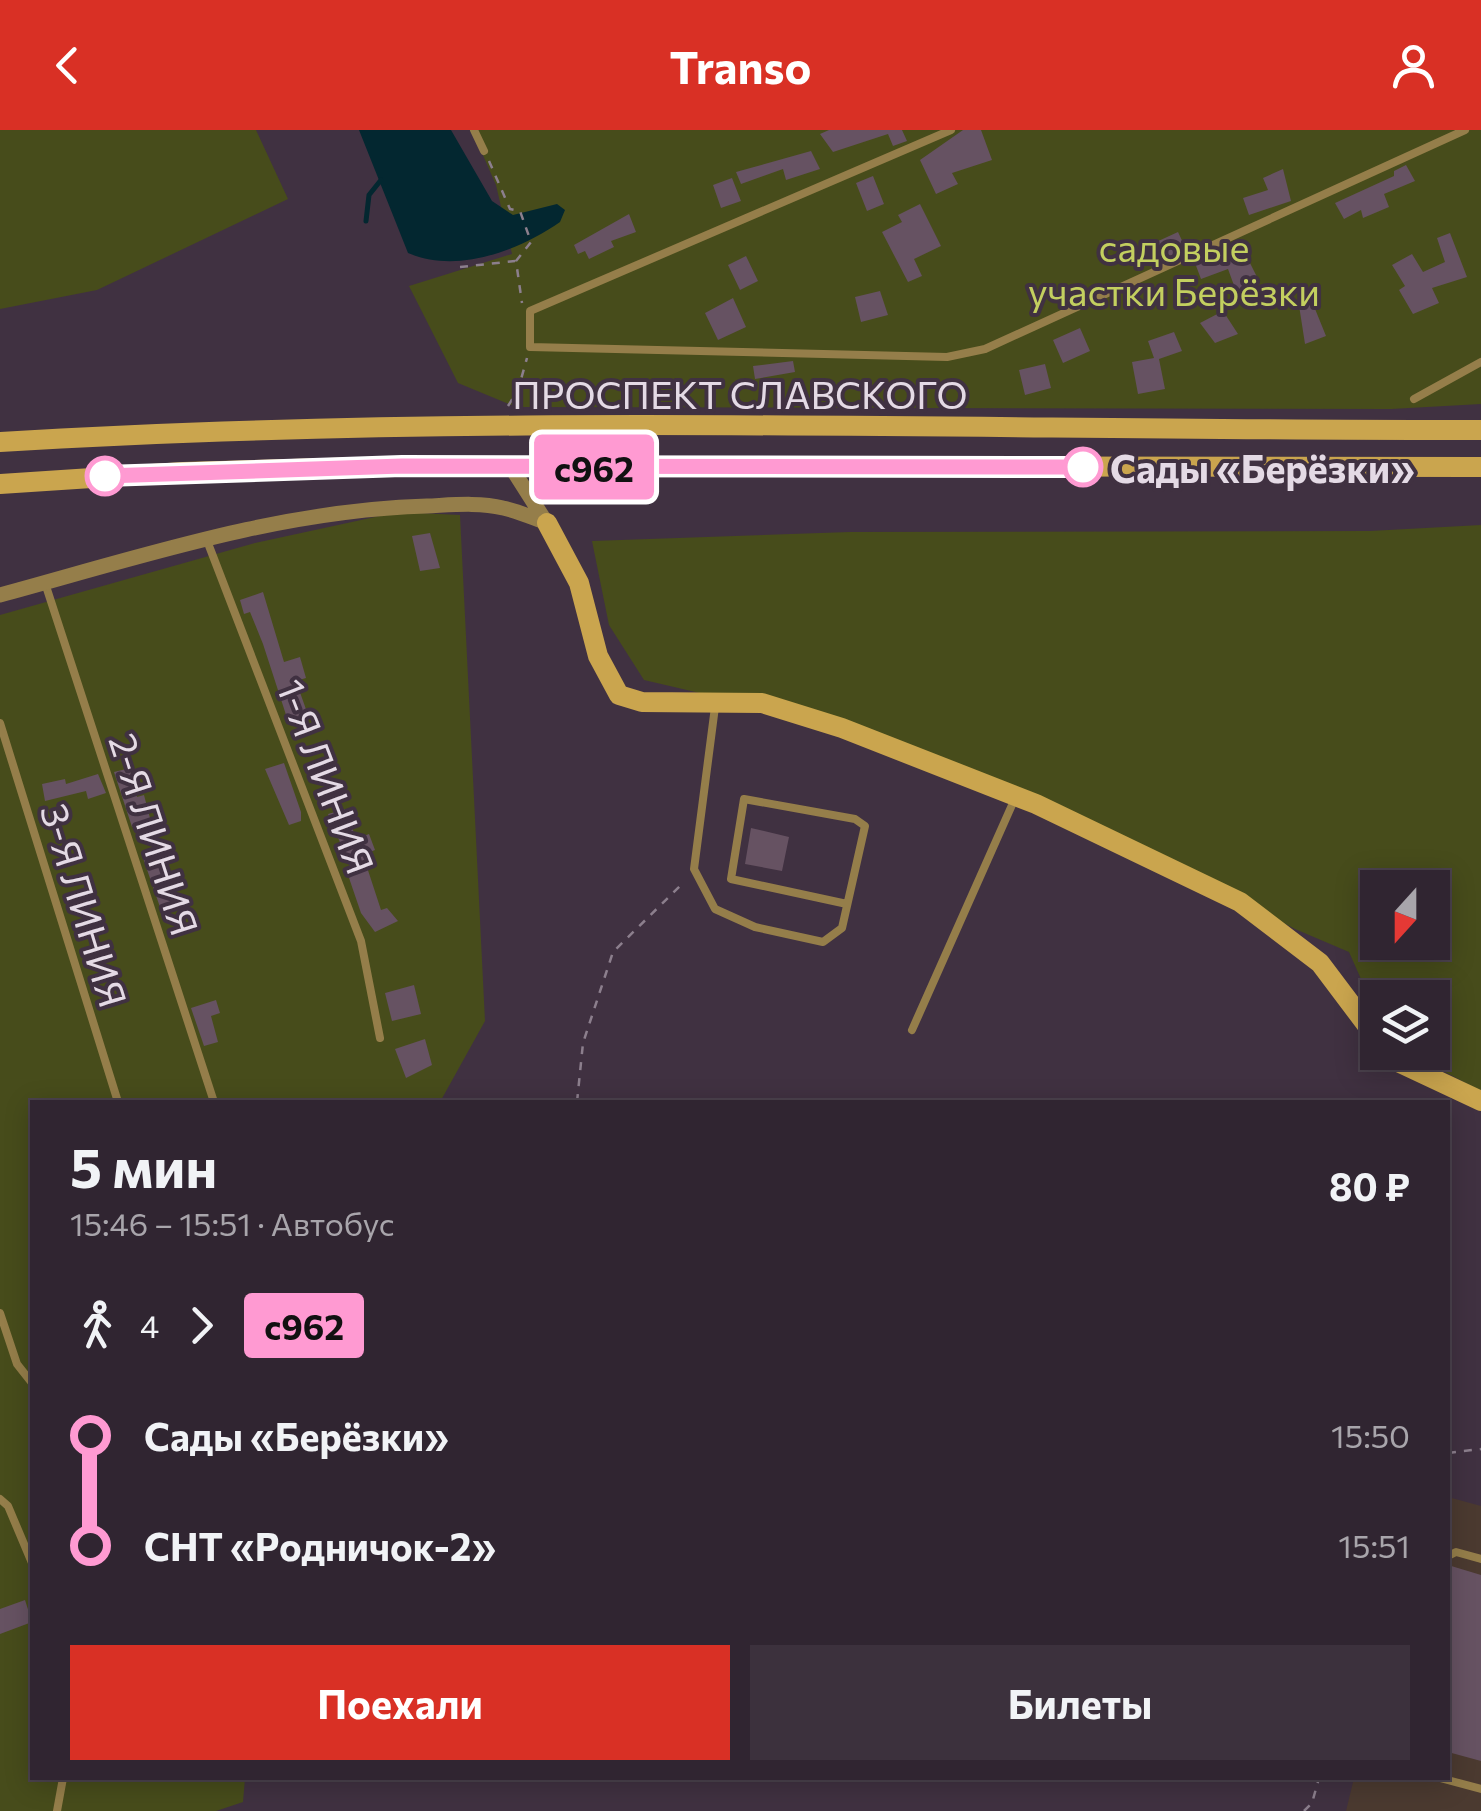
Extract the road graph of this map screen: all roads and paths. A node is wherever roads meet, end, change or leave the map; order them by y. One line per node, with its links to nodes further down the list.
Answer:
1 (474, 130): 4 (lane)
2 (951, 130): 7 (lane)
3 (1465, 130): 8 (lane)
4 (484, 151): 5 (path)
5 (516, 261): 6 (path); 7 (path)
6 (460, 267)
7 (530, 311): 8 (lane)
8 (530, 347): 11 (path)
9 (1481, 362): 10 (lane)
10 (1414, 399)
11 (505, 427): 12 (main road, ПРОСПЕКТ СЛАВСКОГО); 13 (main road, ПРОСПЕКТ СЛАВСКОГО)
12 (1481, 430)
13 (0, 442)
14 (511, 466): 15 (main road, ПРОСПЕКТ СЛАВСКОГО); 16 (main road, ПРОСПЕКТ СЛАВСКОГО); 17 (street)
15 (1481, 467)
16 (0, 484)
17 (547, 523): 18 (street); 21 (main road)
18 (206, 538): 19 (street); 28 (lane, 1-Я ЛИНИЯ)
19 (45, 583): 20 (street); 31 (lane, 2-Я ЛИНИЯ)
20 (0, 596)
21 (716, 703): 23 (main road); 24 (lane)
22 (0, 723): 30 (lane, 3-Я ЛИНИЯ)
23 (1016, 796): 26 (main road); 27 (lane)
24 (694, 869): 25 (lane); 32 (path)
25 (847, 904): 25 (lane)
26 (1360, 1016)
27 (912, 1030)
28 (380, 1038)
29 (1413, 1070): 33 (main road)
30 (117, 1100)
31 (213, 1100)
32 (578, 1100)
33 (1481, 1101)
34 (0, 1313): 35 (lane)
35 (30, 1380)
36 (1481, 1449): 37 (path)
37 (1450, 1453)
38 (0, 1499): 40 (lane)
39 (1450, 1555): 41 (lane)
40 (30, 1558)
41 (1481, 1559)
42 (63, 1780): 46 (lane)
43 (1318, 1780): 47 (path)
44 (1448, 1780): 45 (lane)
45 (1481, 1788)
46 (57, 1811)
47 (1304, 1811)

